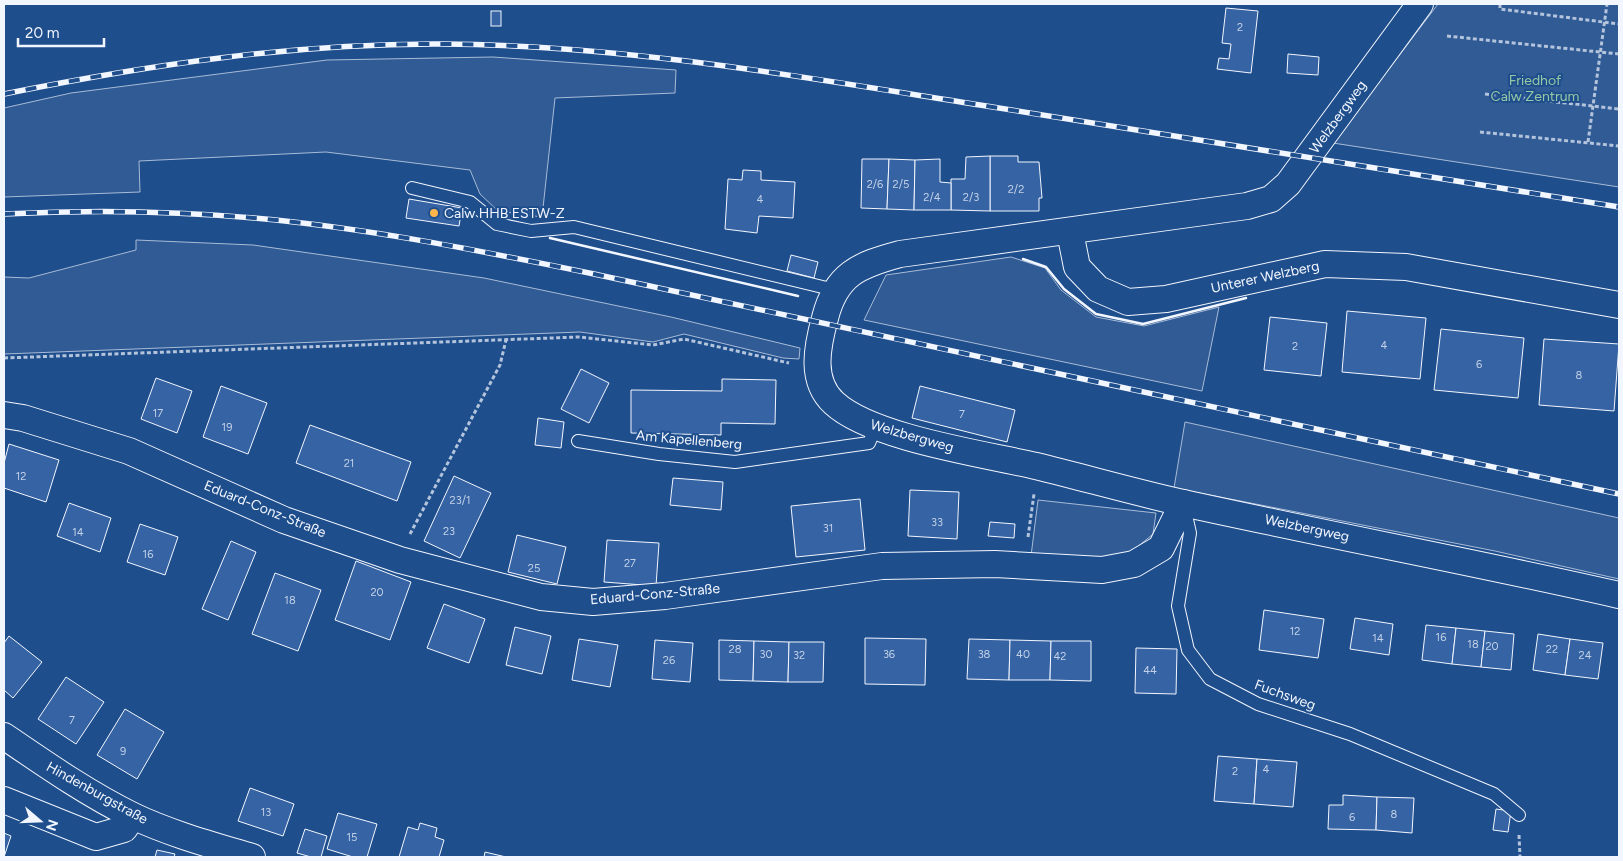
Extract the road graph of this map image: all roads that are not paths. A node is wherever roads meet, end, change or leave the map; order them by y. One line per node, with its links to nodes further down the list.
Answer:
1 (1420, 4): 3 (street, Welzbergweg)
2 (412, 188): 4 (lane)
3 (1070, 232): 4 (street, Welzbergweg); 5 (street, Unterer Welzberg)
4 (835, 290): 7 (street, Welzbergweg)
5 (1619, 305)
6 (4, 415): 9 (street, Eduard-Conz-Straße)
7 (876, 427): 8 (lane, Am Kapellenberg); 9 (street, Welzbergweg)
8 (578, 440)
9 (1183, 503): 10 (street, Welzbergweg); 13 (lane, Fuchsweg)
10 (1619, 594)
11 (4, 736): 14 (street, Hindenburgstraße)
12 (4, 800): 14 (street)
13 (1519, 815)
14 (133, 816): 15 (street, Hindenburgstraße)
15 (252, 857)

